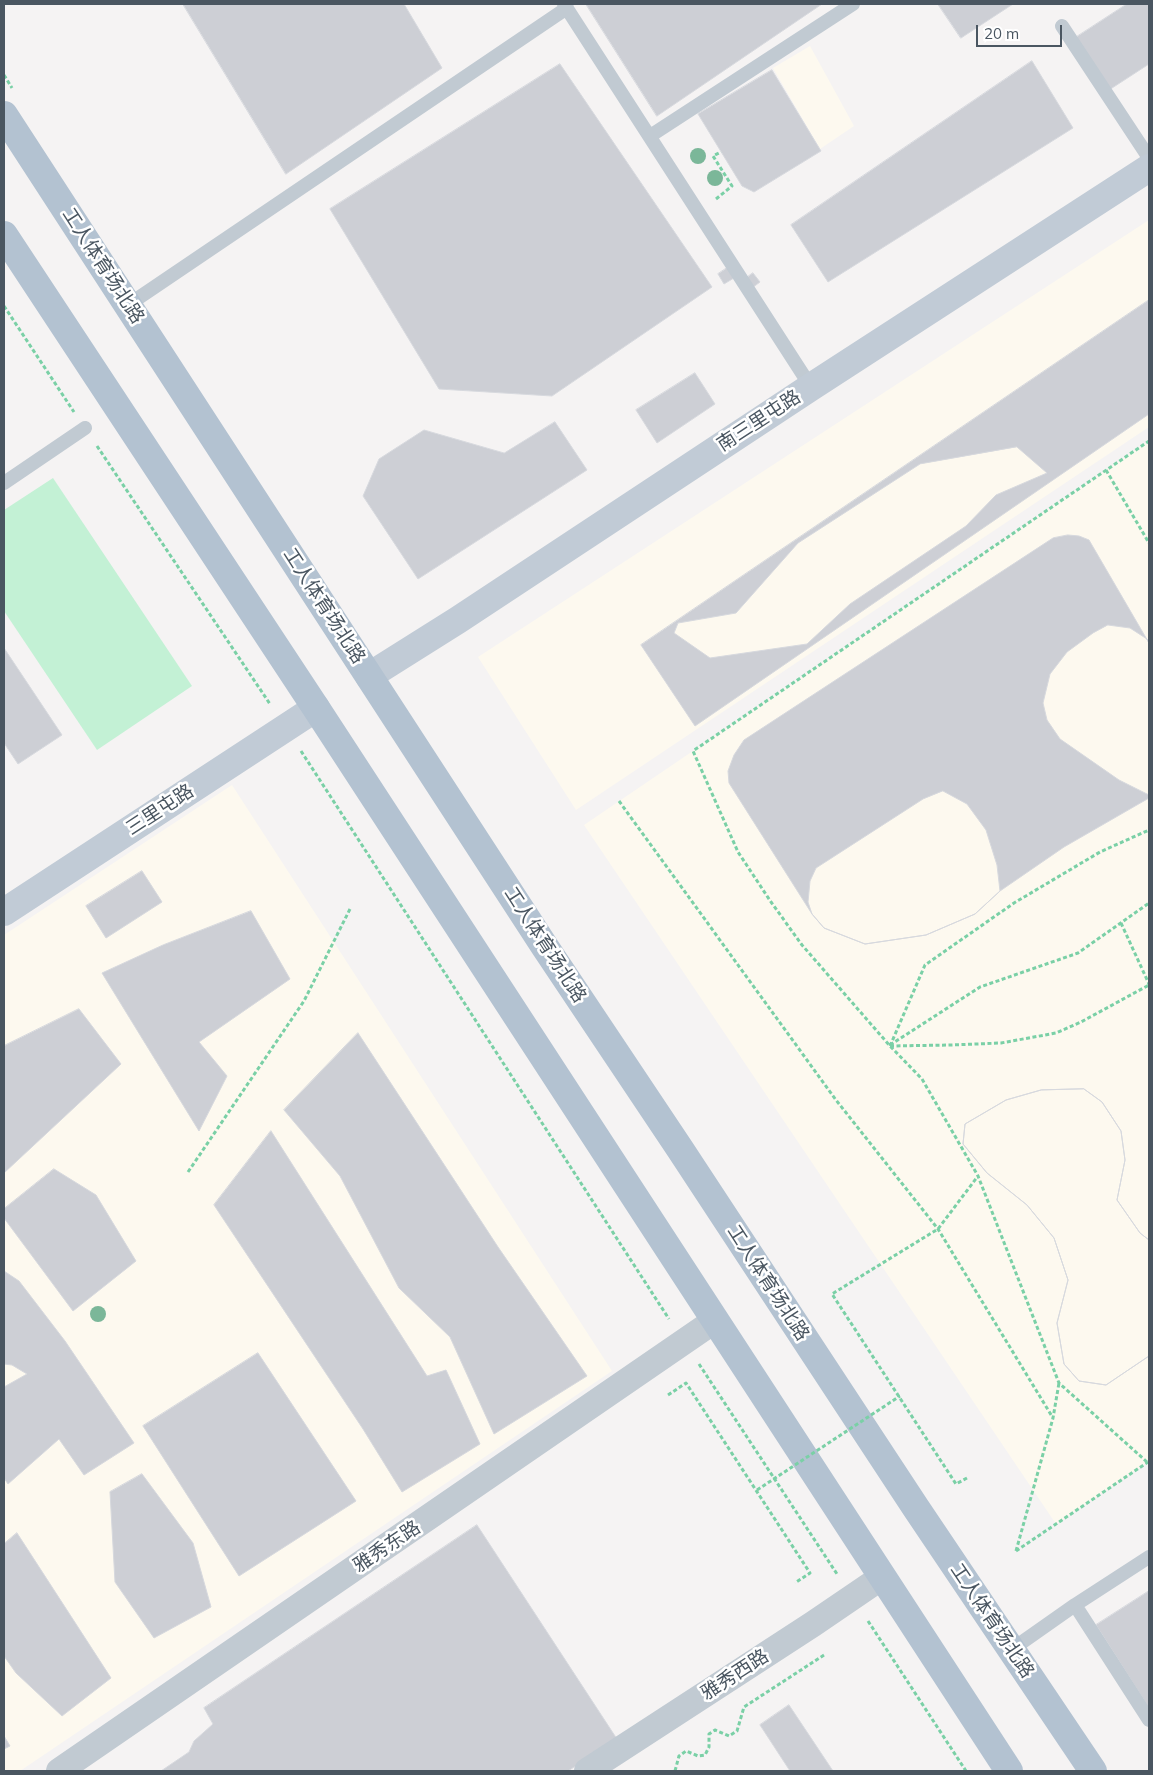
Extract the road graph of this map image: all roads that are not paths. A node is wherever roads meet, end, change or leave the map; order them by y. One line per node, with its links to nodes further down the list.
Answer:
1 (854, 4): 5 (lane)
2 (565, 6): 5 (lane); 9 (lane)
3 (1062, 26): 6 (lane)
4 (4, 115): 9 (main road, 工人体育场北路)
5 (650, 136): 10 (lane)
6 (1149, 158)
7 (1149, 168): 10 (street, 南三里屯路)
8 (4, 235): 14 (main road)
9 (128, 305): 13 (main road, 工人体育场北路)
10 (812, 387): 13 (street, 南三里屯路)
11 (85, 428): 12 (lane)
12 (4, 483)
13 (369, 676): 20 (main road, 工人体育场北路)
14 (316, 708): 15 (street, 三里屯路); 16 (main road)
15 (4, 912)
16 (714, 1321): 18 (main road); 22 (street, 雅秀东路)
17 (1149, 1557): 19 (lane)
18 (882, 1577): 23 (street, 雅秀西路); 24 (main road)
19 (1075, 1605): 20 (lane); 21 (lane)
20 (1011, 1650): 25 (main road, 工人体育场北路)
21 (1149, 1720)
22 (59, 1771)
23 (587, 1771)
24 (1009, 1771)
25 (1093, 1771)

